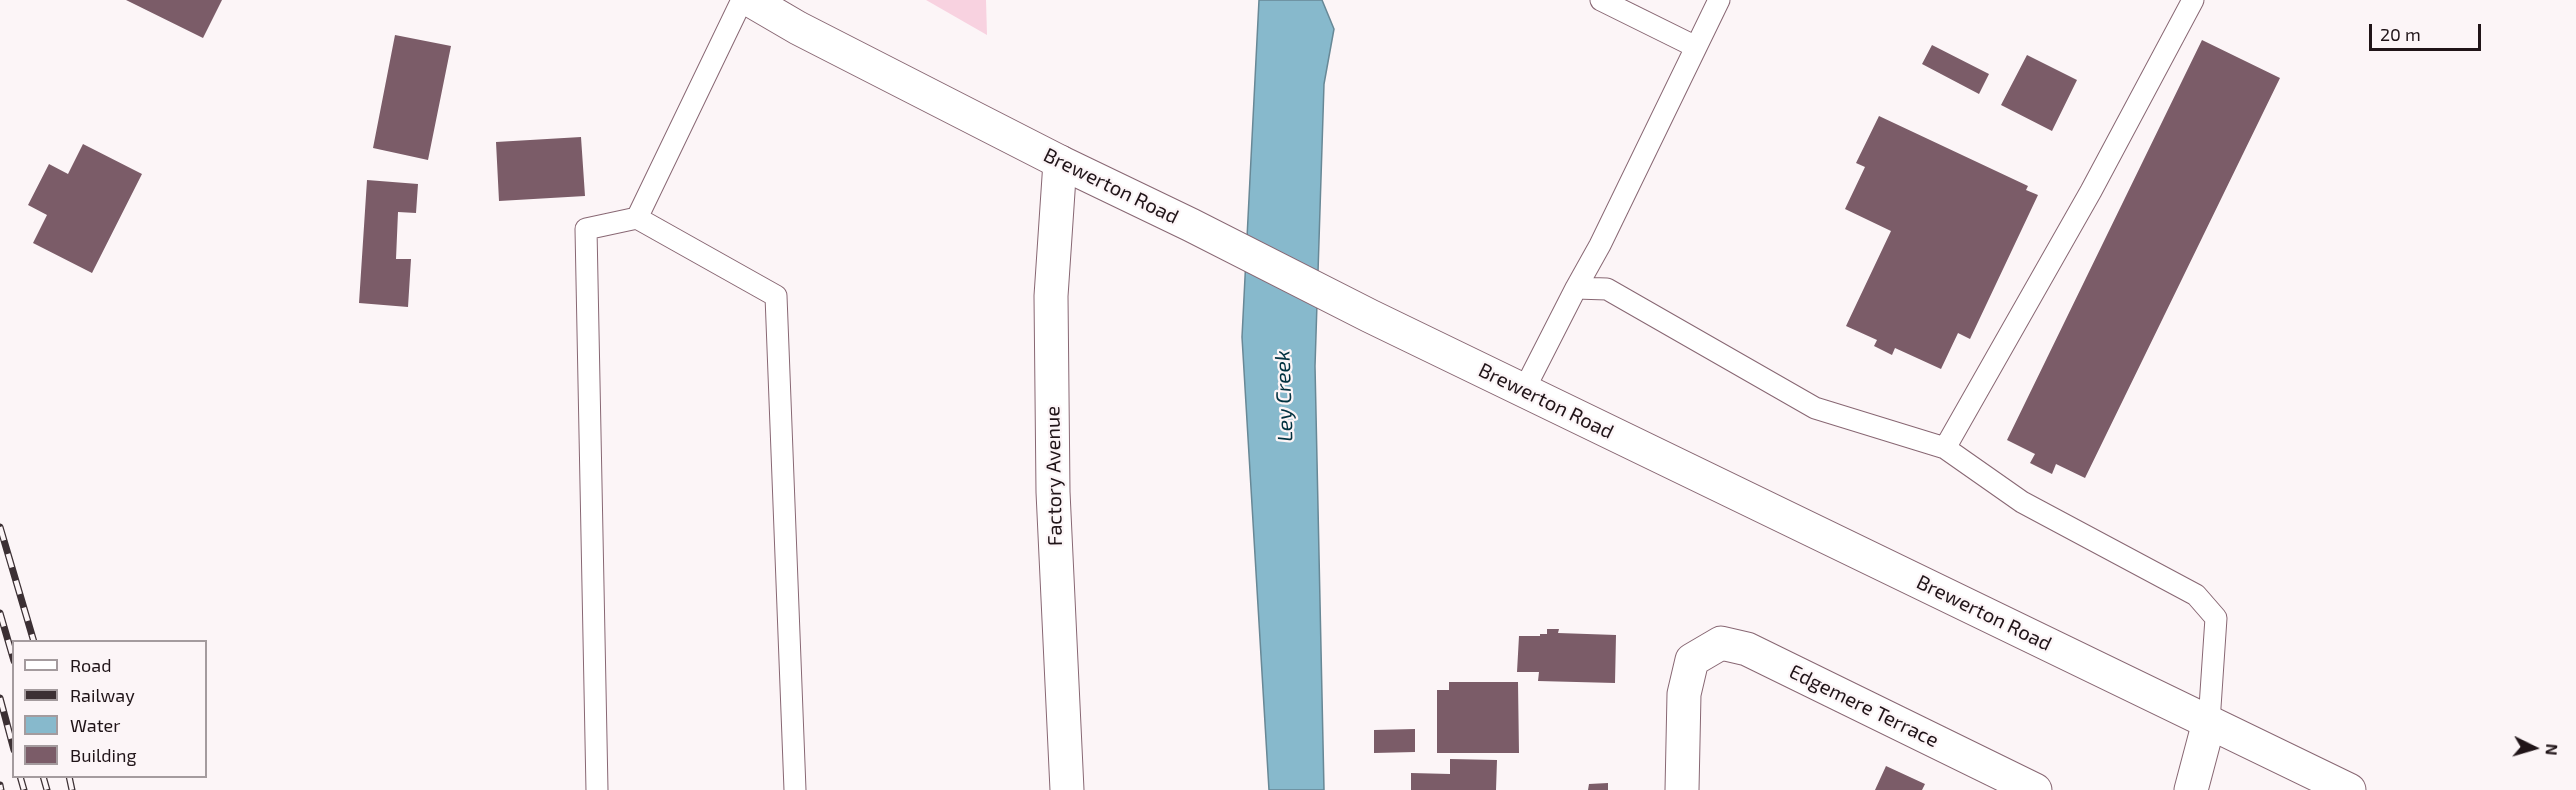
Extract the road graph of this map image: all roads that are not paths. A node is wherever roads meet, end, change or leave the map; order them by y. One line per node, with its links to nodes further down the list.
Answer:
1 (742, 0): 8 (lane)
2 (750, 0): 7 (main road, Brewerton Road)
3 (1601, 0): 6 (lane)
4 (1719, 0): 6 (lane)
5 (2193, 0): 11 (lane)
6 (1696, 47): 9 (lane)
7 (1060, 162): 10 (main road, Brewerton Road); 15 (main road, Factory Avenue)
8 (637, 218): 13 (lane); 14 (lane)
9 (1576, 288): 10 (lane); 11 (lane)
10 (1524, 390): 12 (main road, Brewerton Road)
11 (1945, 448): 12 (lane)
12 (2210, 722): 18 (main road); 19 (main road, Brewerton Road)
13 (597, 790)
14 (795, 790)
15 (1067, 790)
16 (1682, 790): 17 (main road, Edgemere Terrace)
17 (2035, 790)
18 (2191, 790)
19 (2349, 790)

